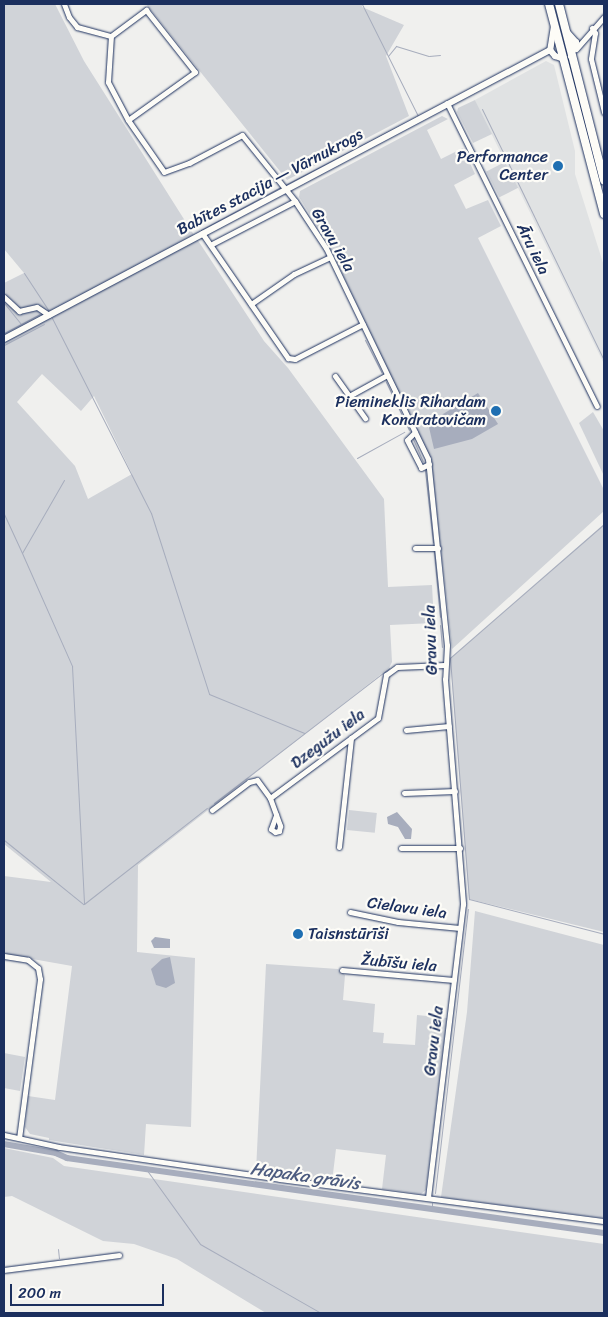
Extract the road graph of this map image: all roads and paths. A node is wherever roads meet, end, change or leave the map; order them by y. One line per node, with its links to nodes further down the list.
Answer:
1 (64, 4): 9 (street)
2 (549, 4): 5 (highway)
3 (559, 4): 7 (highway)
4 (604, 17): 6 (street)
5 (554, 26): 12 (main road); 14 (highway)
6 (592, 28): 8 (street); 16 (street)
7 (564, 29): 10 (main road); 13 (highway)
8 (587, 34): 10 (street); 11 (street)
9 (112, 36): 17 (street); 17 (street)
10 (573, 37): 11 (main road)
11 (576, 48): 13 (main road)
12 (550, 50): 14 (main road); 15 (main road, Babītes stacija — Vārnukrogs)
13 (571, 56): 18 (highway)
14 (561, 58): 21 (highway)
15 (447, 103): 19 (main road, Babītes stacija — Vārnukrogs); 34 (street, Āru iela)
16 (604, 112)
17 (128, 120): 19 (street, Gravu iela)
18 (604, 180)
19 (286, 189): 20 (street, Gravu iela); 23 (main road, Babītes stacija — Vārnukrogs)
20 (295, 200): 24 (street); 25 (street, Gravu iela)
21 (602, 203): 22 (highway)
22 (604, 214)
23 (202, 233): 24 (street); 28 (main road, Babītes stacija — Vārnukrogs)
24 (212, 244): 27 (street)
25 (330, 257): 27 (street); 29 (street, Gravu iela)
26 (4, 297): 28 (street)
27 (251, 304): 29 (street)
28 (49, 315): 30 (main road, Babītes stacija — Vārnukrogs)
29 (363, 324): 31 (street, Gravu iela)
30 (4, 339)
31 (387, 375): 33 (street); 36 (street, Gravu iela)
32 (335, 376): 33 (street)
33 (349, 396): 35 (street)
34 (597, 406)
35 (365, 418)
36 (415, 432): 37 (street, Gravu iela); 37 (street)
37 (429, 464): 39 (street, Gravu iela)
38 (415, 548): 39 (street)
39 (438, 548): 40 (street, Gravu iela)
40 (444, 665): 41 (street, Gravu iela); 43 (street, Dzegužu iela)
41 (449, 726): 42 (street); 44 (street, Gravu iela)
42 (406, 730)
43 (351, 738): 46 (street, Dzegužu iela); 49 (street)
44 (455, 791): 45 (street); 51 (street, Gravu iela)
45 (404, 793)
46 (270, 798): 47 (street); 48 (street)
47 (212, 810)
48 (276, 815)
49 (339, 847)
50 (401, 848): 51 (street)
51 (460, 848): 53 (street, Gravu iela)
52 (350, 912): 53 (street, Cielavu iela)
53 (460, 928): 56 (street, Gravu iela)
54 (4, 956): 58 (street)
55 (342, 970): 56 (street, Žubīšu iela)
56 (454, 980): 59 (street, Gravu iela)
57 (4, 1135): 58 (street)
58 (19, 1138): 59 (street)
59 (428, 1198): 60 (street)
60 (604, 1221)
61 (119, 1255): 62 (street)
62 (4, 1270)

